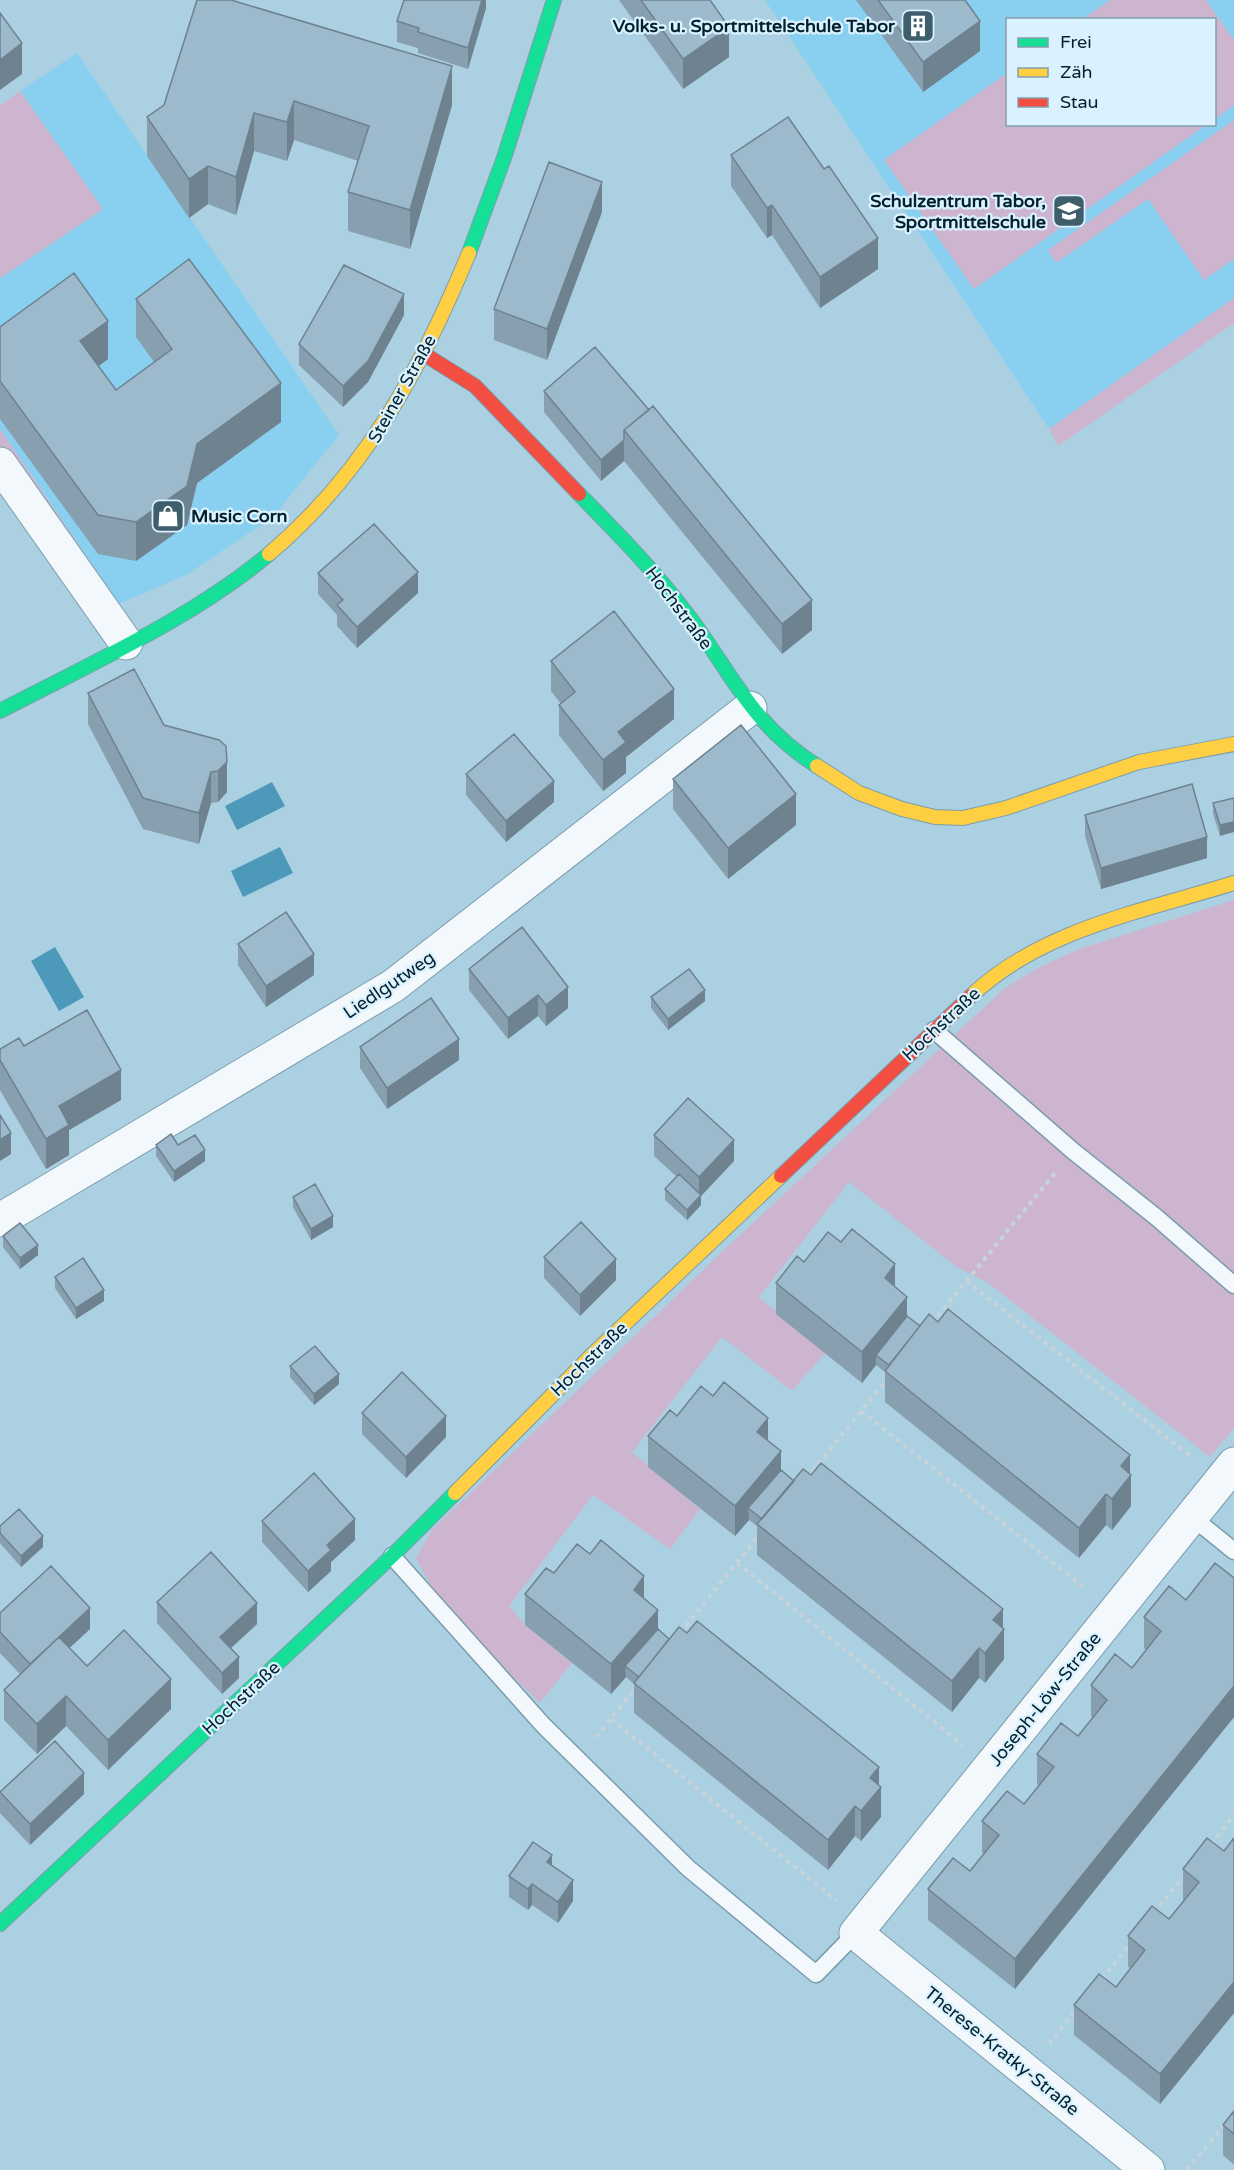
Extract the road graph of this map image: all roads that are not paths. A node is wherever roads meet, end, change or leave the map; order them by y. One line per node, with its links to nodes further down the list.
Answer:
1 (554, 0): 2 (street, Steiner Straße)
2 (424, 354): 4 (street, Steiner Straße); 5 (street, Hochstraße)
3 (0, 464): 4 (street)
4 (126, 643): 6 (street, Steiner Straße)
5 (750, 708): 7 (street, Hochstraße); 10 (street, Liedlgutweg)
6 (0, 711)
7 (1234, 744)
8 (1234, 883): 9 (street, Hochstraße)
9 (934, 1030): 11 (lane); 15 (street, Hochstraße)
10 (0, 1220)
11 (1234, 1286)
12 (1228, 1472): 13 (street, Joseph-Löw-Straße)
13 (1192, 1517): 14 (lane); 17 (street, Joseph-Löw-Straße)
14 (1234, 1551)
15 (392, 1556): 16 (street, Hochstraße); 17 (lane)
16 (0, 1924)
17 (860, 1928): 18 (street, Therese-Kratky-Straße)
18 (1148, 2170)

